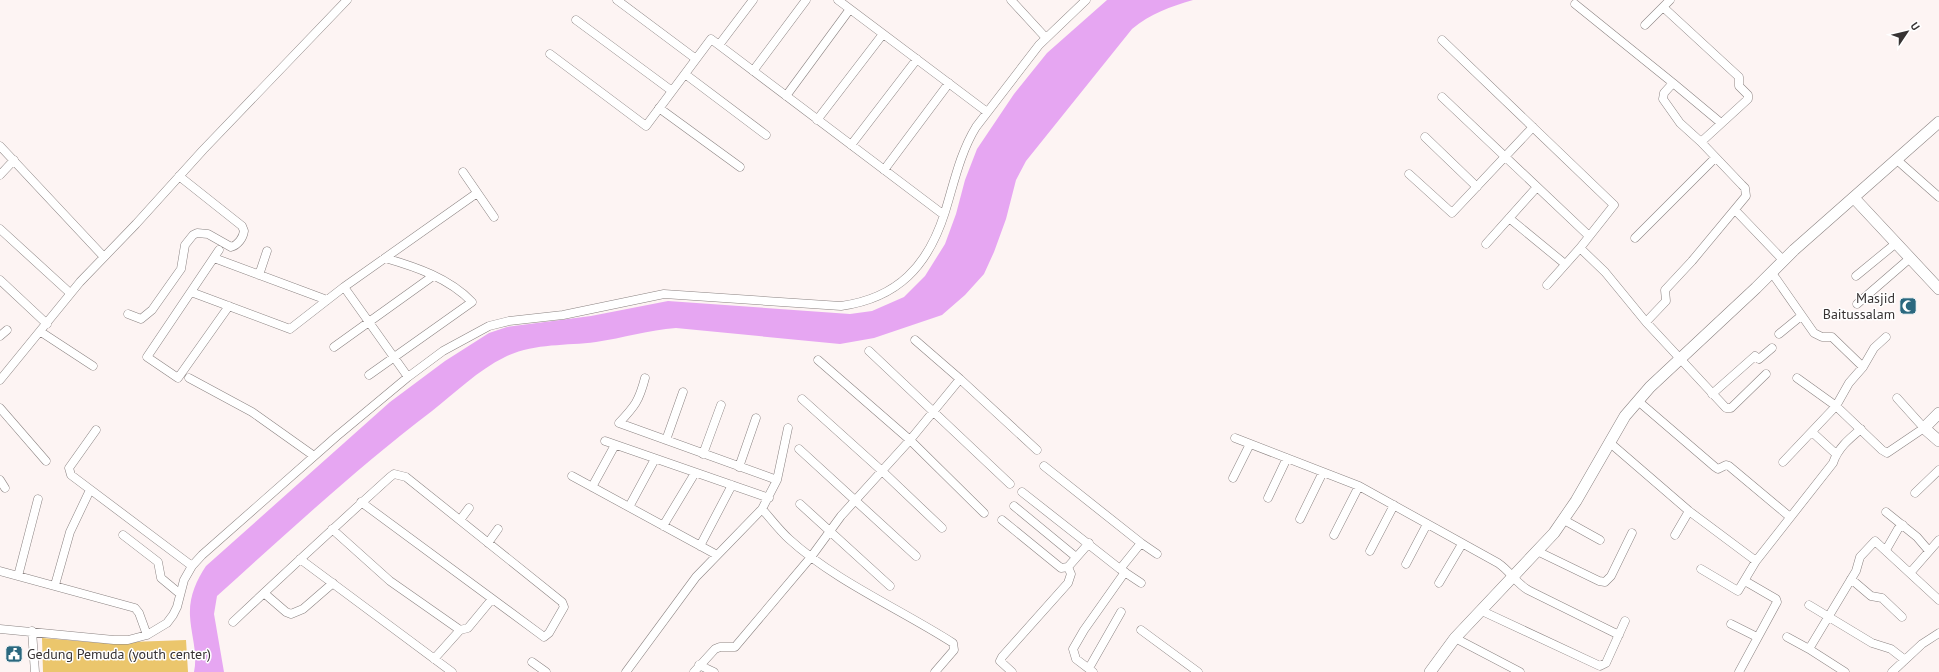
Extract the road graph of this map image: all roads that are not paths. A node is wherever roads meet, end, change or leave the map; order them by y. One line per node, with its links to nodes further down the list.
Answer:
1 (347, 0): 48 (street)
2 (617, 0): 19 (street)
3 (753, 0): 17 (street)
4 (806, 0): 21 (street)
5 (838, 0): 11 (street)
6 (1011, 0): 15 (street)
7 (1086, 0): 15 (street)
8 (1670, 0): 10 (street)
9 (1574, 4): 23 (street)
10 (1663, 7): 13 (street); 32 (street)
11 (850, 9): 14 (street); 26 (street)
12 (576, 20): 25 (street)
13 (1645, 25)
14 (883, 34): 20 (street); 30 (street)
15 (1046, 38): 29 (street)
16 (1442, 40): 33 (street)
17 (719, 46): 19 (street); 21 (street)
18 (550, 54): 28 (street)
19 (696, 59): 22 (street)
20 (917, 59): 24 (street); 37 (street)
21 (753, 71): 26 (street)
22 (685, 74): 25 (street); 34 (street)
23 (1673, 83): 32 (street); 36 (street)
24 (949, 84): 29 (street); 44 (street)
25 (672, 91): 28 (street)
26 (786, 96): 30 (street)
27 (1442, 97): 39 (street)
28 (659, 108): 43 (street)
29 (987, 112): 55 (street)
30 (817, 120): 37 (street)
31 (1939, 122): 42 (street)
32 (1721, 123): 36 (street)
33 (1533, 128): 39 (street); 59 (street)
34 (766, 135)
35 (1425, 137): 49 (street)
36 (1701, 142): 40 (street)
37 (851, 145): 44 (street)
38 (0, 146): 41 (street)
39 (1505, 157): 49 (street); 50 (street)
40 (1714, 158): 54 (street); 60 (street)
41 (14, 160): 47 (street); 66 (street)
42 (1897, 160): 52 (street); 53 (street)
43 (740, 167)
44 (884, 170): 55 (street)
45 (463, 172): 51 (street)
46 (1409, 174): 49 (street)
47 (0, 175)
48 (179, 176): 66 (street); 85 (street)
49 (1477, 187)
50 (1537, 187): 57 (street); 59 (street)
51 (477, 193): 56 (street); 68 (street)
52 (1939, 197)
53 (1854, 198): 62 (street); 70 (street)
54 (1735, 210): 70 (street); 88 (street)
55 (944, 215): 106 (street)
56 (494, 217)
57 (1509, 218): 61 (street); 71 (street)
58 (0, 228): 81 (street)
59 (1589, 236): 63 (street)
60 (1635, 238)
61 (1486, 244)
62 (1895, 244): 69 (street); 75 (street)
63 (1580, 248): 71 (street); 88 (street)
64 (219, 250): 67 (street)
65 (267, 251): 73 (street)
66 (104, 257): 81 (street)
67 (214, 258): 73 (street); 80 (street)
68 (385, 258): 74 (street); 78 (street)
69 (1909, 259): 79 (street); 83 (street)
70 (1783, 260): 72 (street)
71 (1565, 264): 77 (street)
72 (1772, 273): 86 (street); 100 (street)
73 (259, 275): 82 (street)
74 (433, 276): 87 (street); 99 (street)
75 (1856, 276)
76 (0, 280): 89 (street)
77 (1546, 285)
78 (344, 287): 82 (street); 87 (street)
79 (1939, 289)
80 (191, 292): 84 (street); 84 (street)
81 (70, 294): 89 (street)
82 (327, 300): 84 (street)
83 (1857, 304)
84 (229, 306)
85 (128, 314)
86 (1801, 316): 92 (street); 103 (street)
87 (369, 322): 96 (street); 99 (street)
88 (1646, 322): 100 (street)
89 (47, 324): 91 (street)
90 (7, 330): 93 (street)
91 (41, 332): 102 (street); 111 (street)
92 (1779, 334)
93 (0, 336)
94 (1886, 337): 103 (street)
95 (915, 340): 110 (street)
96 (334, 347)
97 (1772, 348): 113 (street)
98 (869, 351): 120 (street)
99 (394, 357): 105 (street); 106 (street)
100 (1679, 359): 113 (street); 116 (street)
101 (818, 360): 130 (street)
102 (93, 366)
103 (1863, 367): 118 (street)
104 (1766, 374): 113 (street)
105 (369, 375)
106 (408, 377): 140 (street)
107 (189, 378): 140 (street)
108 (645, 378): 129 (street)
109 (1797, 378): 118 (street)
110 (960, 379): 120 (street); 137 (street)
111 (0, 380)
112 (683, 392): 129 (street)
113 (1712, 394)
114 (1897, 398): 124 (street)
115 (802, 399): 148 (street)
116 (1638, 401): 132 (street); 177 (street)
117 (721, 405): 138 (street)
118 (1836, 406): 125 (street); 127 (street)
119 (0, 408): 143 (street)
120 (934, 411): 130 (street); 155 (street)
121 (1939, 413): 124 (street)
122 (756, 418): 146 (street)
123 (788, 428): 154 (street)
124 (1924, 428): 125 (street); 133 (street)
125 (1861, 429): 139 (street)
126 (96, 430): 160 (street)
127 (1812, 432): 139 (street); 144 (street)
128 (1236, 438): 134 (street)
129 (666, 440): 138 (street)
130 (910, 440): 148 (street); 176 (street)
131 (605, 441): 135 (street)
132 (1609, 442): 174 (street); 181 (street)
133 (1939, 442)
134 (1250, 444): 141 (street); 152 (street)
135 (616, 445): 142 (street); 158 (street)
136 (799, 449): 166 (street)
137 (1037, 450)
138 (703, 454): 146 (street)
139 (1836, 454): 177 (street)
140 (314, 456): 212 (street)
141 (1287, 458): 149 (street); 164 (street)
142 (656, 459): 150 (street); 171 (street)
143 (46, 461)
144 (1783, 462)
145 (1044, 466): 197 (street)
146 (739, 467): 154 (street)
147 (1939, 470): 162 (street)
148 (882, 471): 166 (street); 185 (street)
149 (1323, 472): 157 (street); 178 (street)
150 (695, 473): 156 (street); 184 (street)
151 (572, 476): 158 (street)
152 (1233, 478)
153 (0, 480): 159 (street)
154 (777, 480): 163 (street)
155 (1010, 484)
156 (732, 485): 163 (street); 199 (street)
157 (1360, 486): 169 (street); 191 (street)
158 (592, 487): 171 (street)
159 (5, 488)
160 (90, 490): 212 (street); 225 (street)
161 (1022, 492): 196 (street)
162 (1915, 493)
163 (769, 498): 173 (street)
164 (1268, 498)
165 (38, 500): 218 (street)
166 (856, 500): 188 (street); 206 (street)
167 (362, 502): 179 (street); 186 (street); 229 (street)
168 (800, 504): 188 (street)
169 (1394, 505): 182 (street); 202 (street)
170 (1014, 506): 208 (street)
171 (629, 507): 184 (street)
172 (469, 508): 179 (street)
173 (762, 509): 205 (street); 207 (street)
174 (1689, 511): 192 (street); 210 (street)
175 (1886, 512): 183 (street)
176 (984, 513)
177 (1790, 517): 210 (street)
178 (1300, 519)
179 (460, 520): 195 (street)
180 (1002, 520): 213 (street)
181 (1564, 520): 193 (street); 200 (street)
182 (1427, 524): 198 (street); 211 (street)
183 (1903, 525): 201 (street); 203 (street)
184 (663, 526): 199 (street)
185 (942, 528)
186 (332, 529): 209 (street); 240 (street)
187 (498, 529): 195 (street)
188 (830, 531): 207 (street); 226 (street)
189 (1632, 533): 200 (street)
190 (123, 535): 227 (street)
191 (1334, 535)
192 (1675, 535)
193 (1600, 540)
194 (1939, 540): 203 (street)
195 (488, 543): 229 (street)
196 (1089, 543): 208 (street); 216 (street)
197 (1141, 543): 204 (street); 216 (street)
198 (1462, 544): 219 (street); 223 (street)
199 (700, 546): 205 (street)
200 (1536, 550): 219 (street)
201 (1886, 550): 217 (street); 220 (street)
202 (1370, 551)
203 (1929, 551): 217 (street)
204 (1157, 554)
205 (716, 556): 258 (street)
206 (916, 556)
207 (811, 557): 253 (street); 261 (street)
208 (1076, 557): 213 (street)
209 (300, 559): 224 (street); 228 (street)
210 (1756, 561): 221 (street)
211 (1406, 564)
212 (192, 566): 227 (street)
213 (1068, 567): 262 (street)
214 (1701, 568): 221 (street)
215 (0, 571): 218 (street)
216 (1122, 571): 222 (street); 254 (street)
217 (1910, 573): 230 (street)
218 (18, 576): 225 (street)
219 (1512, 578): 232 (street); 245 (street)
220 (1851, 579): 234 (street); 235 (street)
221 (1746, 581): 246 (street)
222 (1141, 583)
223 (1439, 583)
224 (333, 584): 228 (street); 250 (street)
225 (55, 585): 244 (street)
226 (890, 586)
227 (179, 593): 244 (street)
228 (264, 593): 237 (street)
229 (492, 599): 240 (street)
230 (1939, 600)
231 (1809, 605): 234 (street)
232 (1482, 611): 245 (street); 248 (street)
233 (1121, 612): 254 (street)
234 (1829, 616): 249 (street); 251 (street)
235 (1902, 617)
236 (1626, 621): 245 (street)
237 (233, 622)
238 (1731, 624): 246 (street)
239 (0, 629): 242 (street)
240 (460, 630): 250 (street)
241 (1141, 630): 263 (street)
242 (32, 631): 244 (street); 255 (street)
243 (1939, 633): 251 (street)
244 (147, 635)
245 (1619, 635)
246 (1757, 637): 266 (street)
247 (1787, 637): 249 (street)
248 (1455, 638): 264 (street); 265 (street)
249 (1809, 649): 267 (street)
250 (434, 659): 256 (street)
251 (1905, 660): 268 (street)
252 (532, 662): 257 (street)
253 (699, 665): 259 (street); 260 (street)
254 (1091, 670)
255 (35, 672)
256 (452, 672)
257 (546, 672)
258 (626, 672)
259 (694, 672)
260 (714, 672)
261 (935, 672)
262 (1012, 672)
263 (1198, 672)
264 (1430, 672)
265 (1520, 672)
266 (1739, 672)
267 (1845, 672)
268 (1892, 672)

